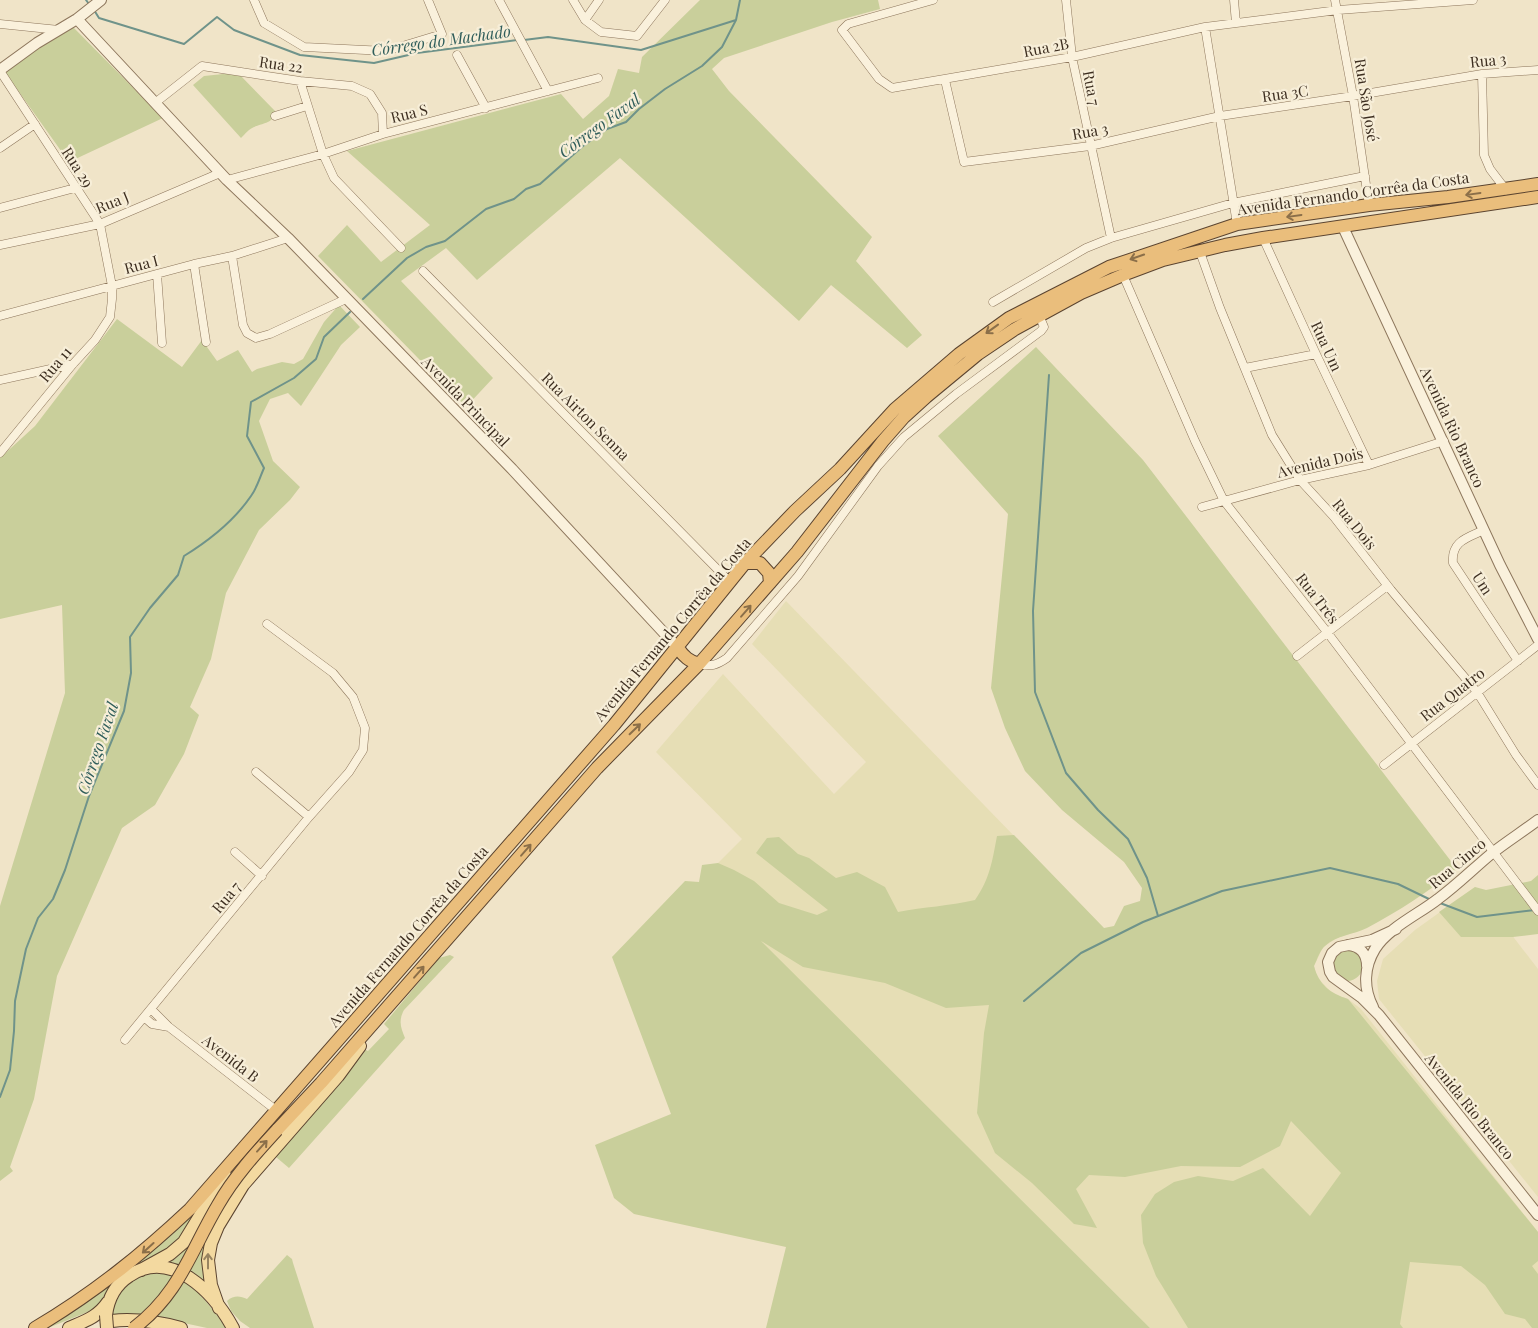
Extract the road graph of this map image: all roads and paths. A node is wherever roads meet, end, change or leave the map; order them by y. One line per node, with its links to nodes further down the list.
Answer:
1 (254, 0): 2 (street)
2 (428, 0)
3 (499, 0): 30 (street)
4 (573, 0): 17 (street)
5 (599, 0): 17 (street)
6 (665, 0): 17 (street)
7 (933, 0): 28 (street, Rua 2B)
8 (1066, 0): 23 (street, Rua 7)
9 (1234, 0): 18 (street)
10 (1335, 0): 15 (street, Rua São José)
11 (1473, 0): 12 (street, Rua 2B)
12 (1460, 1): 14 (street, Rua 2B)
13 (99, 2): 16 (street)
14 (1373, 4): 15 (street, Rua 2B)
15 (1338, 10): 18 (street, Rua 2B); 31 (street, Rua São José)
16 (79, 18): 21 (street); 32 (street, Avenida Principal)
17 (585, 20)
18 (1236, 23): 20 (street, Rua 2B)
19 (0, 24): 21 (street)
20 (1205, 27): 23 (street, Rua 2B); 36 (street)
21 (58, 30): 25 (street)
22 (457, 54): 34 (street)
23 (1072, 57): 28 (street, Rua 2B); 39 (street, Rua 7)
24 (1538, 70): 26 (street, Rua 3)
25 (0, 71): 37 (street, Rua 29)
26 (1482, 74): 31 (street, Rua 3); 46 (street)
27 (598, 78): 30 (street, Rua S)
28 (945, 80): 39 (street, Rua 3)
29 (300, 82): 32 (street, Rua 22); 33 (street); 38 (street, Rua 22)
30 (548, 91): 34 (street, Rua S)
31 (1353, 96): 36 (street, Rua 3C); 43 (street, Rua São José)
32 (156, 103): 42 (street, Avenida Principal)
33 (307, 106): 35 (street); 41 (street)
34 (486, 108): 38 (street, Rua S)
35 (275, 116)
36 (1220, 116): 39 (street, Rua 3); 48 (street)
37 (35, 124): 40 (street); 45 (street, Rua 29)
38 (383, 134): 41 (street, Rua S)
39 (1090, 146): 55 (street, Rua 7)
40 (0, 148)
41 (323, 154): 42 (street, Rua S); 58 (street)
42 (223, 176): 51 (street, Rua J); 54 (street, Avenida Principal)
43 (1365, 176): 48 (street); 49 (street, Rua São José)
44 (1538, 184): 46 (highway, Avenida Fernando Corrêa da Costa)
45 (75, 188): 50 (street); 51 (street, Rua 29)
46 (1506, 190): 49 (highway, Avenida Fernando Corrêa da Costa, one-way to 49)
47 (1538, 197): 53 (highway, Avenida Fernando Corrêa da Costa)
48 (1233, 202): 52 (street); 55 (street)
49 (1369, 205): 52 (highway, Avenida Fernando Corrêa da Costa, one-way to 52)
50 (0, 208)
51 (100, 224): 57 (street, Rua J); 65 (street, Rua 29)
52 (1237, 224): 86 (highway, Avenida Fernando Corrêa da Costa, one-way to 86)
53 (1343, 227): 56 (highway, Avenida Fernando Corrêa da Costa); 76 (street, Avenida Rio Branco)
54 (288, 238): 60 (street, Rua I); 66 (street, Avenida Principal)
55 (1110, 238): 67 (street)
56 (1263, 238): 59 (highway, Avenida Fernando Corrêa da Costa); 72 (street, Rua Um)
57 (0, 245)
58 (401, 248)
59 (1200, 252): 64 (highway, Avenida Fernando Corrêa da Costa); 74 (street, Rua Dois)
60 (232, 256): 61 (street, Rua I); 66 (street)
61 (194, 264): 63 (street, Rua I); 70 (street)
62 (423, 271): 87 (street, Rua Airton Senna)
63 (157, 274): 65 (street, Rua I); 71 (street)
64 (1123, 275): 68 (highway, Avenida Fernando Corrêa da Costa); 81 (street, Rua Três)
65 (112, 286): 69 (street, Rua I); 73 (street, Rua 11)
66 (346, 299): 94 (street, Avenida Principal)
67 (993, 302)
68 (1039, 315): 83 (highway, Avenida Fernando Corrêa da Costa); 84 (street)
69 (0, 316)
70 (206, 342)
71 (162, 343)
72 (1316, 354): 74 (street); 79 (street, Rua Um)
73 (73, 364): 75 (street); 77 (street, Rua 11)
74 (1245, 368): 80 (street, Rua Dois)
75 (0, 380)
76 (1444, 441): 79 (street, Avenida Dois); 85 (street, Avenida Rio Branco)
77 (4, 445): 78 (street, Rua 11)
78 (0, 453)
79 (1369, 465): 80 (street, Avenida Dois)
80 (1300, 480): 81 (street, Avenida Dois); 89 (street, Rua Dois)
81 (1224, 501): 82 (street, Avenida Dois); 91 (street, Rua Três)
82 (1202, 507)
83 (826, 515): 84 (street); 88 (highway, Avenida Fernando Corrêa da Costa)
84 (837, 524): 97 (street)
85 (1484, 530): 92 (street, Avenida Rio Branco); 96 (street, Um)
86 (745, 563): 87 (highway, Avenida Fernando Corrêa da Costa); 88 (highway)
87 (729, 581): 94 (highway, Avenida Fernando Corrêa da Costa)
88 (770, 583): 97 (highway, Avenida Fernando Corrêa da Costa, one-way to 88)
89 (1387, 586): 91 (street); 98 (street, Rua Dois)
90 (267, 624): 103 (street, Rua 7)
91 (1327, 632): 95 (street); 99 (street, Rua Três)
92 (1538, 639)
93 (1538, 646): 96 (street, Rua Quatro)
94 (678, 648): 97 (highway); 119 (highway, Avenida Fernando Corrêa da Costa)
95 (1297, 656)
96 (1518, 661): 98 (street, Rua Quatro)
97 (699, 664): 114 (highway, Avenida Fernando Corrêa da Costa, one-way to 97)
98 (1477, 692): 99 (street, Rua Quatro); 102 (street, Rua Dois)
99 (1411, 744): 100 (street, Rua Quatro); 106 (street, Rua Três)
100 (1384, 764)
101 (256, 772): 103 (street)
102 (1538, 786)
103 (309, 817): 107 (street, Rua 7)
104 (1538, 820): 106 (street, Rua Cinco)
105 (235, 852): 107 (street)
106 (1493, 853): 108 (street, Rua Três); 109 (street, Rua Cinco)
107 (262, 876): 113 (street, Rua 7)
108 (1538, 911)
109 (1396, 929): 110 (street); 111 (street)
110 (1342, 946): 111 (street); 112 (street)
111 (1367, 969): 112 (street); 115 (street)
112 (1342, 983): 115 (street)
113 (151, 1009): 116 (street, Rua 7); 117 (street, Avenida B)
114 (386, 1009): 120 (highway, Avenida Fernando Corrêa da Costa); 124 (main road, Avenida Fernando Corrêa da Costa, one-way to 114)
115 (1379, 1015): 121 (street, Avenida Rio Branco)
116 (144, 1017): 117 (street, Avenida B); 118 (street, Rua 7)
117 (169, 1027): 119 (street, Avenida B)
118 (125, 1040)
119 (277, 1111): 120 (highway, Avenida Fernando Corrêa da Costa)
120 (272, 1126): 122 (main road); 126 (highway, Avenida Fernando Corrêa da Costa, one-way to 126); 129 (highway, one-way to 120, bridge)
121 (1538, 1215)
122 (141, 1270): 123 (main road); 124 (main road)
123 (113, 1293): 125 (main road); 127 (main road)
124 (222, 1310): 131 (main road); 132 (main road)
125 (104, 1323): 130 (main road)
126 (35, 1328)
127 (69, 1328)
128 (124, 1328): 129 (main road)
129 (133, 1328)
130 (181, 1328)
131 (233, 1328)
132 (240, 1328)

